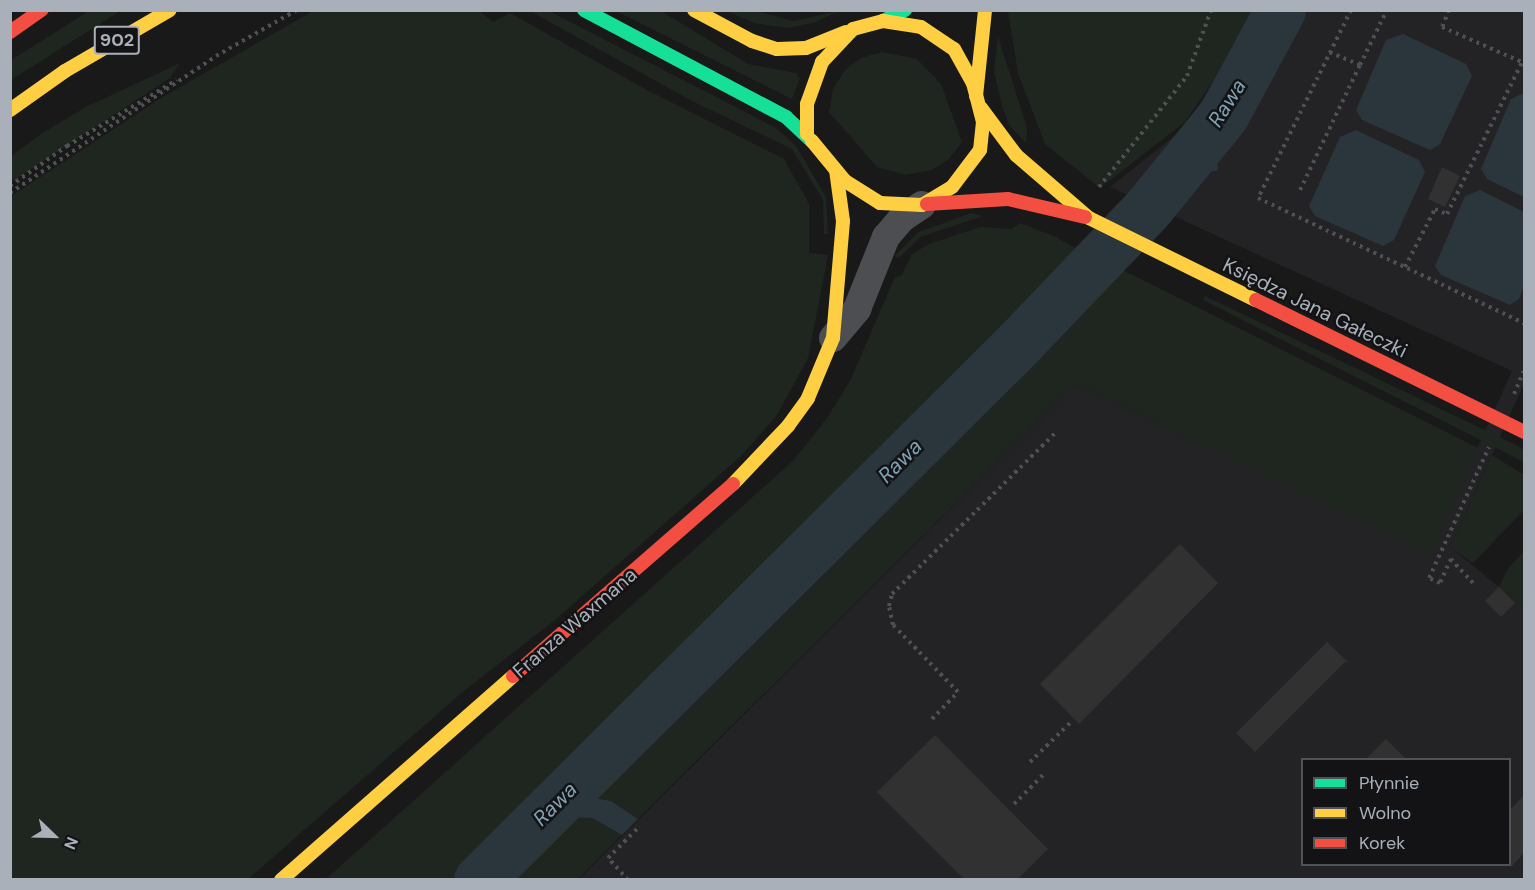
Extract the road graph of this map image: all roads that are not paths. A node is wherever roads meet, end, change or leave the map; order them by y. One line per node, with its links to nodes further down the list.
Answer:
1 (42, 10): 9 (main road)
2 (170, 10): 10 (main road, 902)
3 (584, 10): 14 (main road)
4 (694, 10): 8 (main road)
5 (905, 10): 7 (main road)
6 (985, 10): 11 (main road)
7 (883, 21): 8 (main road); 11 (main road)
8 (853, 29): 14 (main road)
9 (10, 32)
10 (65, 72): 12 (main road, 902); 13 (main road)
11 (979, 102): 16 (main road); 17 (main road, Księdza Jana Gałeczki)
12 (10, 110)
13 (10, 124)
14 (807, 134): 15 (main road)
15 (836, 170): 16 (main road); 18 (main road, Franza Waxmana)
16 (924, 204): 17 (main road, Księdza Jana Gałeczki); 18 (street, Franza Waxmana)
17 (1089, 218): 19 (main road, Księdza Jana Gałeczki)
18 (833, 338): 20 (main road, Franza Waxmana)
19 (1524, 432)
20 (281, 879)

